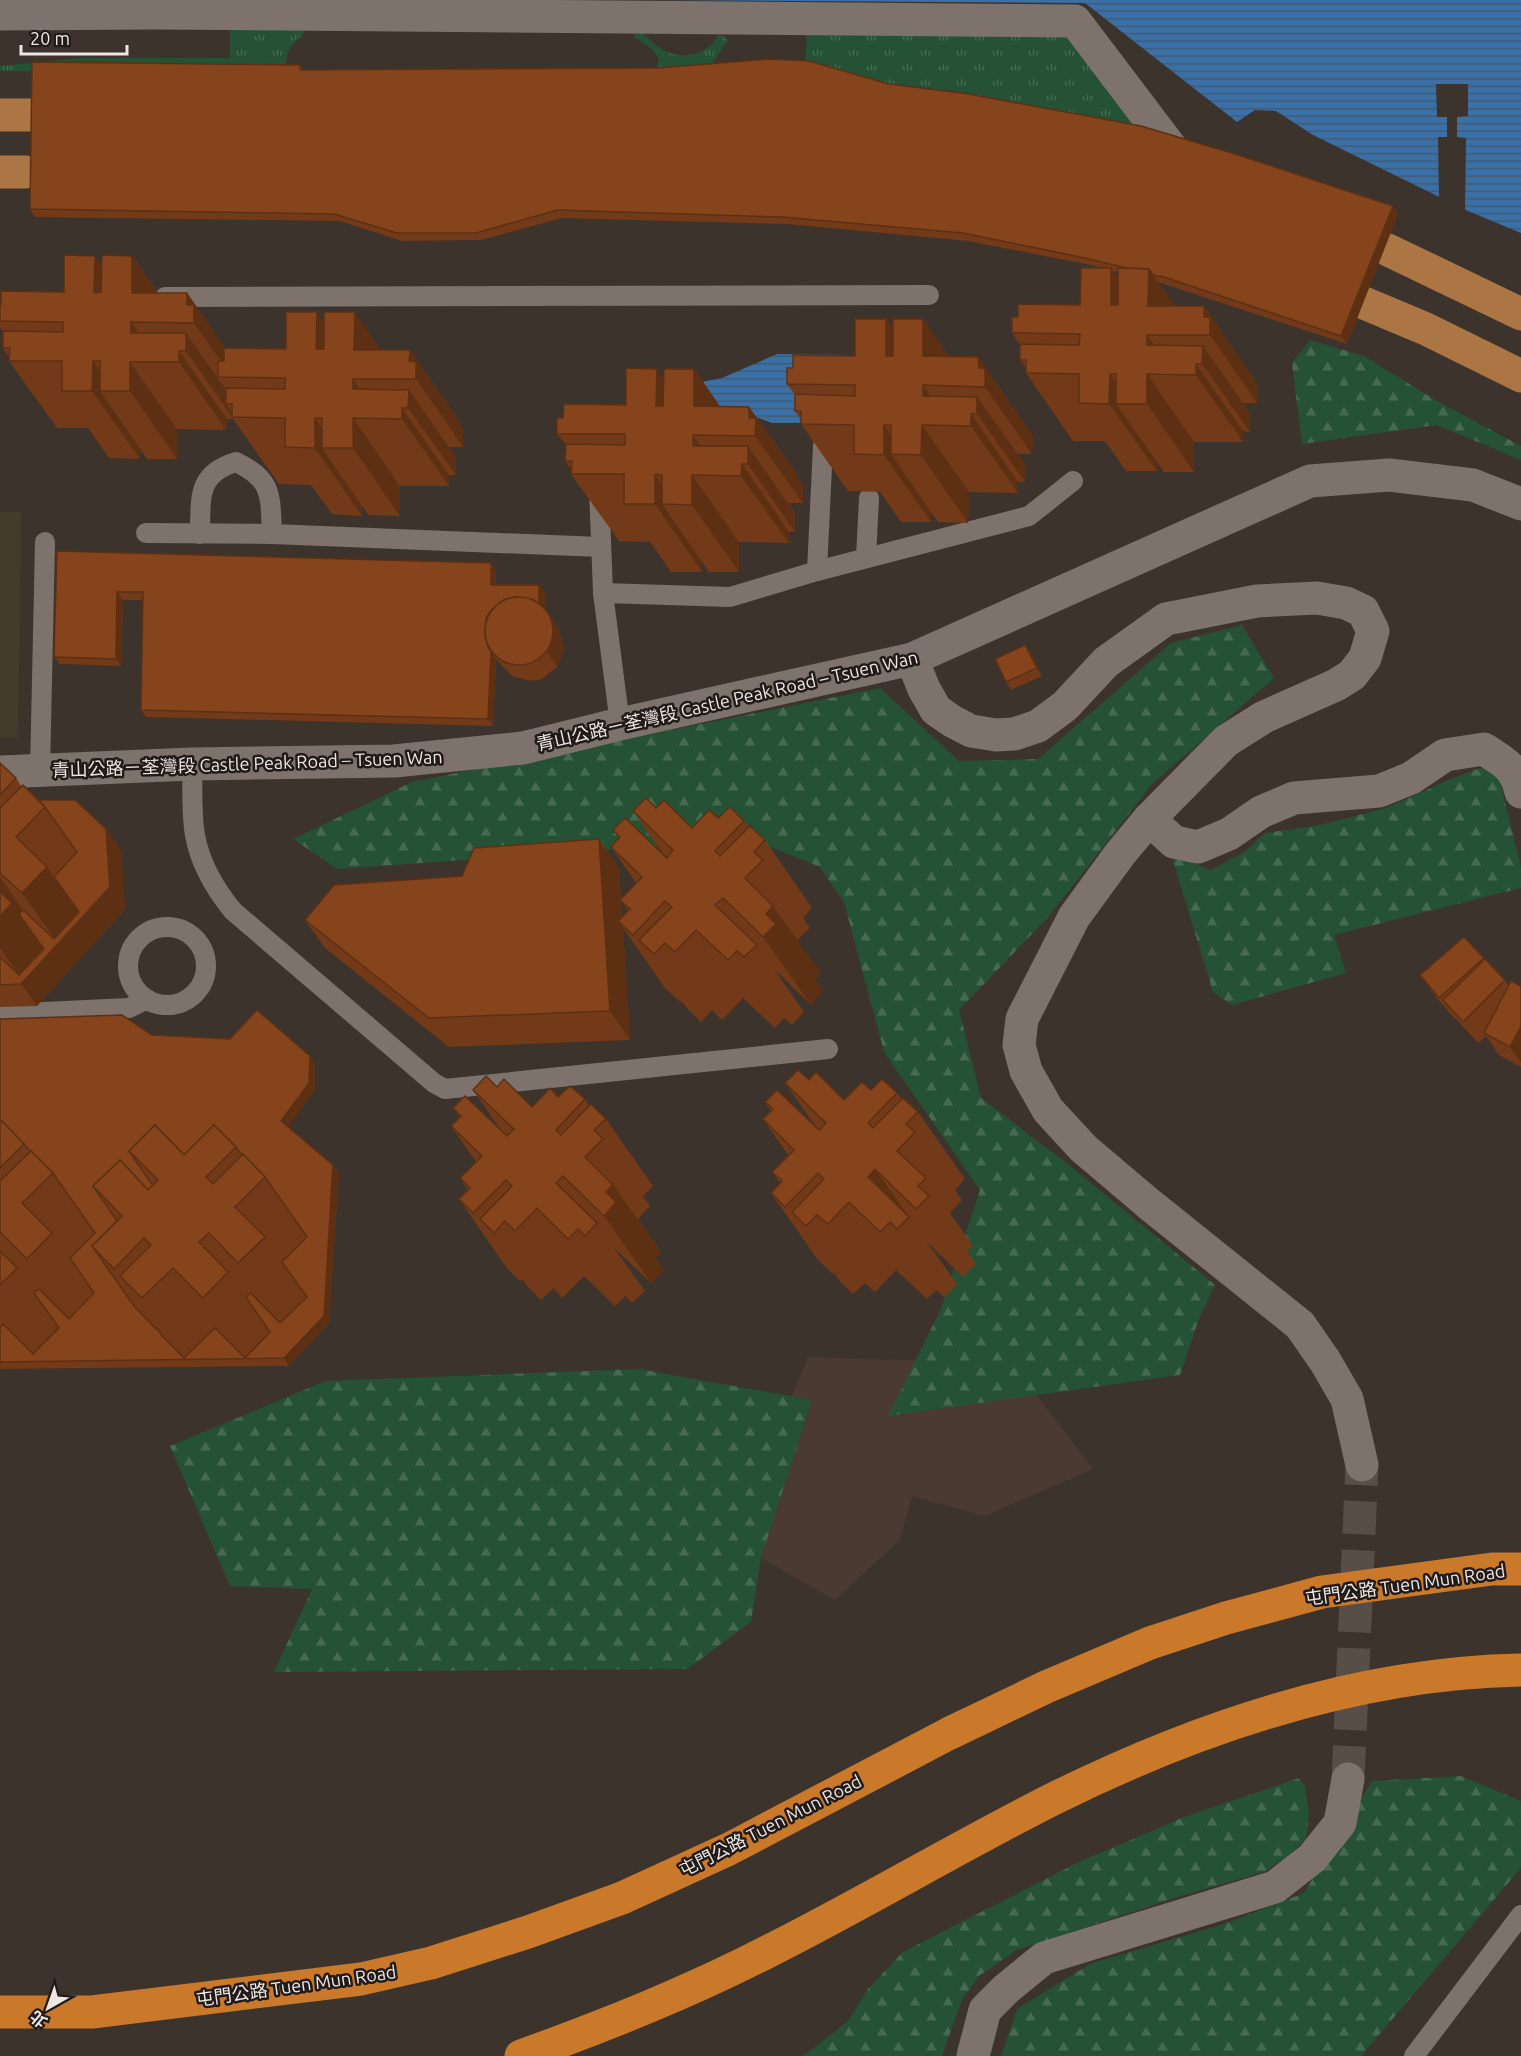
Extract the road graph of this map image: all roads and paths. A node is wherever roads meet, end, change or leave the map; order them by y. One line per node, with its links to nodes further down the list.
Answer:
1 (0, 14): 4 (street)
2 (0, 114): 3 (main road)
3 (36, 115)
4 (1175, 153)
5 (1388, 250): 9 (main road)
6 (929, 295): 7 (lane)
7 (147, 297)
8 (1364, 303): 10 (main road)
9 (1521, 314)
10 (1521, 376)
11 (823, 446): 22 (lane)
12 (599, 478): 20 (lane)
13 (1073, 481): 21 (lane)
14 (869, 498): 21 (lane)
15 (1521, 504): 24 (street, 青山公路－荃灣段 Castle Peak Road – Tsuen Wan)
16 (146, 533): 17 (lane)
17 (200, 534): 18 (lane); 18 (lane)
18 (272, 534): 20 (lane)
19 (45, 542): 27 (lane)
20 (601, 548): 23 (lane)
21 (866, 558): 22 (lane)
22 (817, 571): 23 (lane)
23 (603, 593): 25 (lane)
24 (912, 659): 25 (street, 青山公路－荃灣段 Castle Peak Road – Tsuen Wan); 30 (street)
25 (621, 724): 26 (street, 青山公路－荃灣段 Castle Peak Road – Tsuen Wan)
26 (192, 764): 27 (street, 青山公路－荃灣段 Castle Peak Road – Tsuen Wan); 33 (lane)
27 (40, 771): 28 (street, 青山公路－荃灣段 Castle Peak Road – Tsuen Wan)
28 (0, 772)
29 (1521, 792): 30 (street)
30 (1149, 819): 34 (street)
31 (147, 999): 31 (lane); 32 (lane)
32 (0, 1014)
33 (828, 1049)
34 (1362, 1465)
35 (1521, 1569): 40 (highway, 屯門公路 Tuen Mun Road)
36 (1521, 1670): 41 (highway)
37 (1348, 1779): 42 (street)
38 (1521, 1915): 39 (lane)
39 (1513, 1942): 43 (lane)
40 (0, 2012)
41 (521, 2056)
42 (973, 2056)
43 (1414, 2056)

